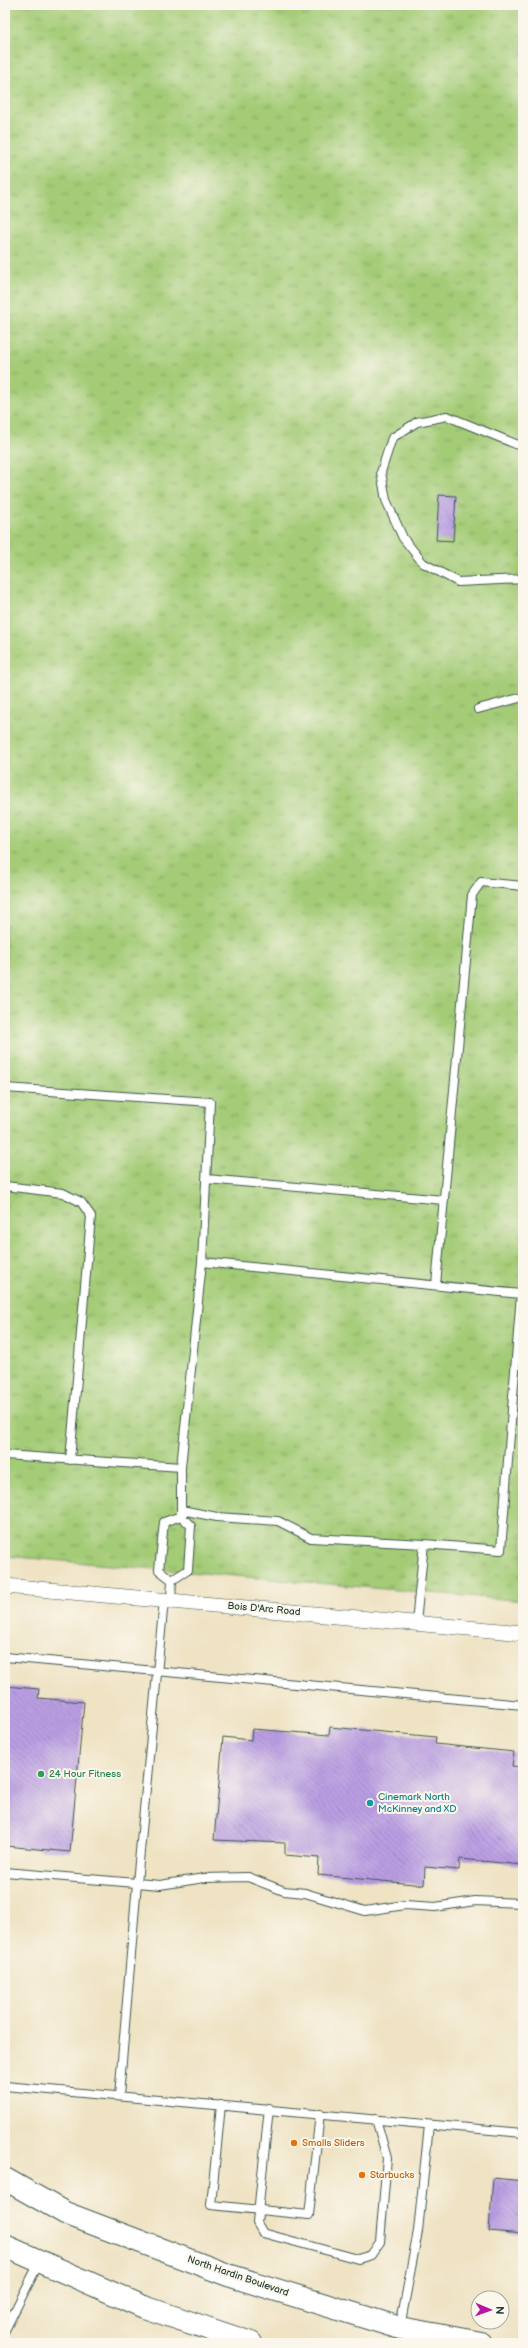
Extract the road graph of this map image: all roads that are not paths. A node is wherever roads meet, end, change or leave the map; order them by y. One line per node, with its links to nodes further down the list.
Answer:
1 (523, 447): 2 (lane)
2 (523, 579)
3 (523, 696): 4 (lane)
4 (478, 709)
5 (523, 886): 9 (lane)
6 (5, 1088): 7 (lane)
7 (206, 1178): 9 (lane); 10 (lane)
8 (5, 1186): 15 (lane)
9 (444, 1200): 11 (lane)
10 (202, 1262): 11 (lane); 16 (lane)
11 (436, 1285): 12 (lane)
12 (522, 1294): 13 (lane)
13 (520, 1356): 18 (lane)
14 (5, 1455): 15 (lane)
15 (70, 1460): 16 (lane)
16 (181, 1467): 17 (lane)
17 (181, 1513): 18 (lane); 19 (lane); 19 (lane)
18 (424, 1544): 22 (lane)
19 (172, 1580): 21 (lane)
20 (5, 1586): 21 (street, Bois D'Arc Road)
21 (167, 1600): 22 (street, Bois D'Arc Road); 25 (lane)
22 (416, 1623): 23 (street, Bois D'Arc Road)
23 (523, 1633)
24 (5, 1657): 25 (lane)
25 (156, 1672): 26 (lane); 28 (lane)
26 (523, 1704)
27 (5, 1872): 28 (lane)
28 (136, 1884): 29 (lane); 31 (lane)
29 (523, 1903)
30 (5, 2086): 31 (lane)
31 (119, 2096): 32 (lane)
32 (221, 2105): 33 (lane); 39 (lane)
33 (269, 2108): 34 (lane); 39 (lane)
34 (320, 2113): 35 (lane); 39 (lane)
35 (376, 2119): 36 (lane); 39 (lane)
36 (429, 2125): 37 (lane); 43 (lane)
37 (523, 2132)
38 (5, 2179): 43 (main road, North Hardin Boulevard)
39 (259, 2210)
40 (5, 2246): 41 (main road)
41 (40, 2262): 42 (lane); 44 (main road)
42 (5, 2330)
43 (398, 2335): 45 (main road, North Hardin Boulevard)
44 (251, 2343)
45 (481, 2343)

